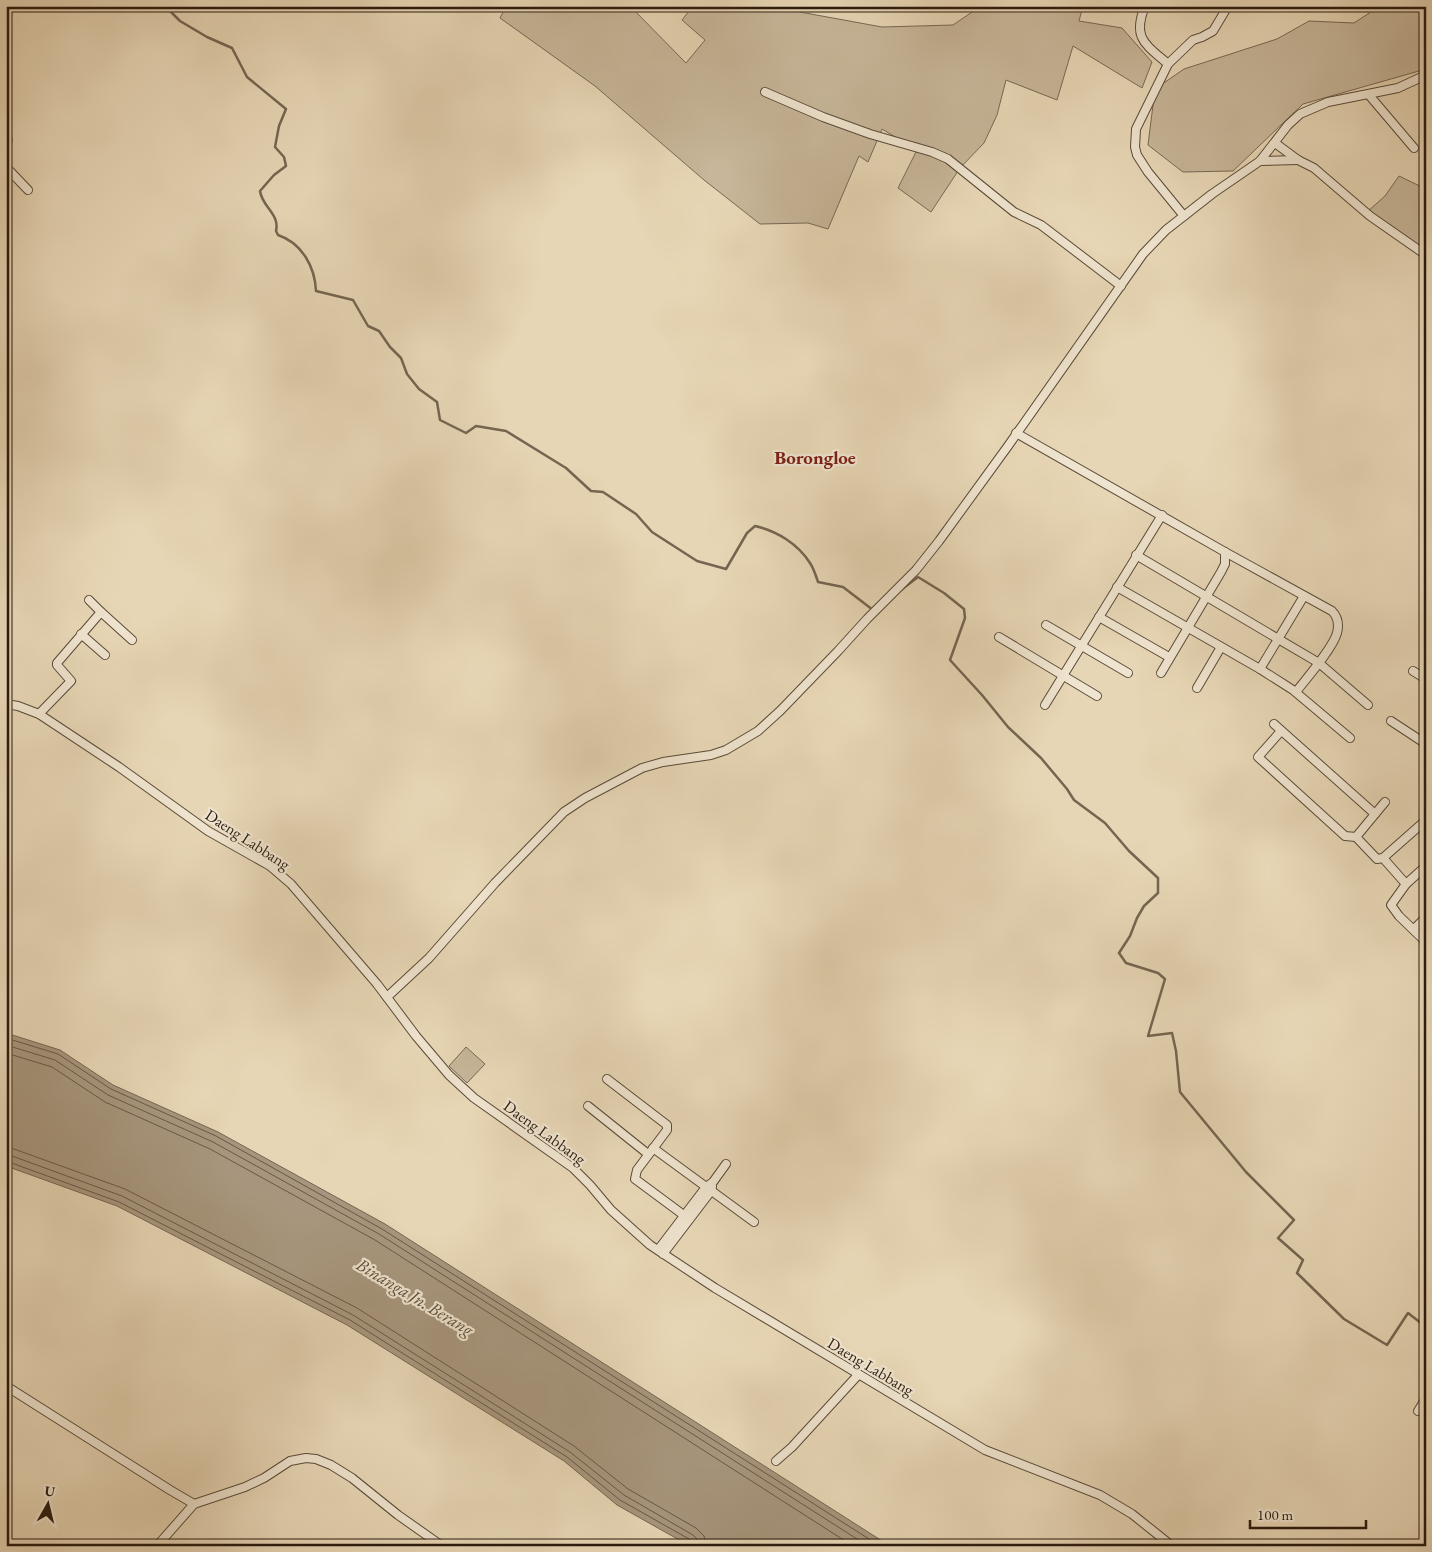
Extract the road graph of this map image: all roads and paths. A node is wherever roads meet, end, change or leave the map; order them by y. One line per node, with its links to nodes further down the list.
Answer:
1 (1145, 6): 3 (street)
2 (1228, 6): 3 (street)
3 (1168, 64): 13 (street)
4 (1426, 76): 6 (street)
5 (765, 92): 15 (street)
6 (1369, 94): 7 (street); 8 (street)
7 (1275, 143): 9 (street); 10 (street)
8 (1414, 148)
9 (1298, 160): 10 (street); 14 (street)
10 (1260, 161): 13 (street)
11 (6, 167): 12 (street)
12 (28, 190)
13 (1184, 216): 15 (street)
14 (1426, 255)
15 (1121, 286): 16 (street)
16 (1016, 433): 17 (street); 65 (street)
17 (1162, 515): 18 (street); 19 (street)
18 (1225, 552): 21 (street); 22 (street)
19 (1136, 555): 20 (street); 22 (street)
20 (1117, 587): 25 (street); 27 (street)
21 (1304, 596): 30 (street); 36 (street)
22 (1206, 597): 27 (street); 30 (street)
23 (89, 600): 24 (street)
24 (101, 612): 28 (street); 31 (street)
25 (1098, 617): 32 (street); 35 (street)
26 (1046, 625): 32 (street)
27 (1188, 627): 33 (street); 35 (street)
28 (81, 634): 34 (street); 49 (street)
29 (999, 637): 41 (street)
30 (1279, 639): 36 (street); 37 (street)
31 (132, 640)
32 (1081, 646): 39 (street); 41 (street)
33 (1221, 647): 37 (street); 43 (street)
34 (105, 655)
35 (1169, 657): 40 (street)
36 (1319, 663): 44 (street); 48 (street)
37 (1260, 669): 44 (street)
38 (1413, 671): 42 (street)
39 (1128, 673)
40 (1161, 674)
41 (1063, 675): 45 (street); 47 (street)
42 (1426, 679)
43 (1197, 688)
44 (1296, 692): 53 (street)
45 (1097, 696)
46 (6, 704): 49 (street, Daeng Labbang)
47 (1045, 705)
48 (1368, 705)
49 (39, 714): 65 (street, Daeng Labbang)
50 (1391, 721): 54 (street)
51 (1274, 724): 52 (street)
52 (1281, 731): 56 (street); 58 (street)
53 (1350, 738)
54 (1426, 744)
55 (1385, 802): 56 (street)
56 (1375, 814): 58 (street)
57 (1426, 820): 59 (street)
58 (1356, 837): 59 (street)
59 (1383, 858): 61 (street)
60 (1426, 866): 61 (street)
61 (1406, 884): 63 (street)
62 (1426, 917): 63 (street)
63 (1414, 929): 64 (street)
64 (1426, 942)
65 (387, 997): 73 (street, Daeng Labbang)
66 (607, 1079): 68 (street)
67 (588, 1106): 68 (street)
68 (651, 1151): 70 (street); 71 (street)
69 (726, 1164): 70 (street)
70 (710, 1187): 71 (street); 72 (street)
71 (686, 1217): 73 (street)
72 (754, 1222)
73 (660, 1252): 74 (street, Daeng Labbang)
74 (858, 1375): 78 (street); 82 (street, Daeng Labbang)
75 (6, 1386): 79 (street)
76 (1425, 1400): 77 (street)
77 (1418, 1411)
78 (776, 1461)
79 (194, 1504): 80 (street); 81 (street)
80 (157, 1546)
81 (442, 1546)
82 (1172, 1546)

